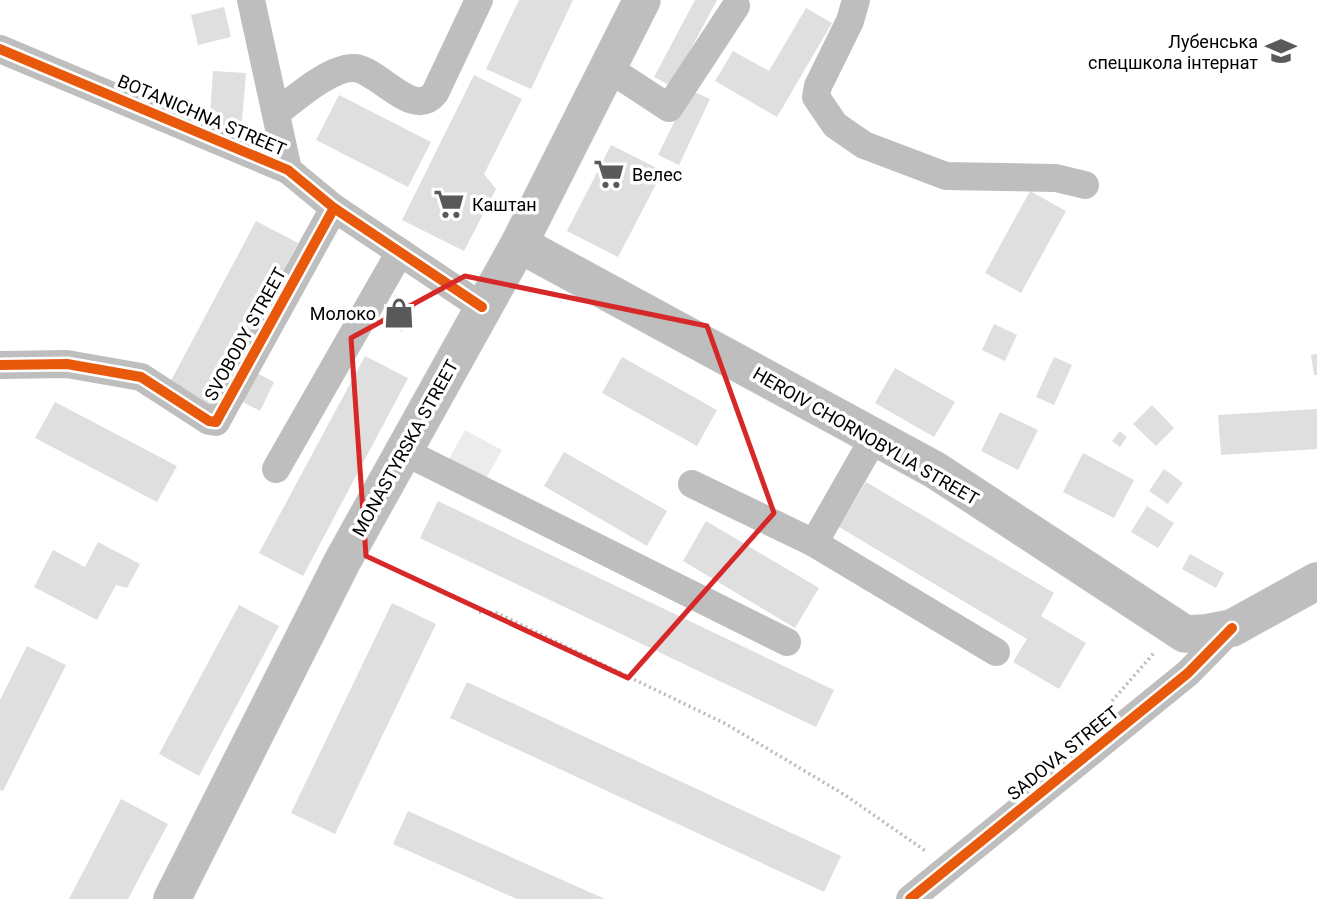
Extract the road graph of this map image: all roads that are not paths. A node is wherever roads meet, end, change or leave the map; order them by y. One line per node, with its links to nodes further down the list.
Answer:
1 (251, 0): 8 (street)
2 (479, 0): 8 (street)
3 (642, 0): 7 (main road, MONASTYRSKA STREET)
4 (856, 0): 10 (street)
5 (736, 6): 7 (street)
6 (0, 49): 9 (street, BOTANICHNA STREET)
7 (608, 68): 12 (main road, MONASTYRSKA STREET)
8 (276, 113): 9 (street)
9 (288, 170): 11 (street, BOTANICHNA STREET)
10 (1085, 185)
11 (334, 208): 13 (street, BOTANICHNA STREET); 15 (street, SVOBODY STREET)
12 (519, 244): 14 (main road, MONASTYRSKA STREET); 16 (main road, HEROIV CHORNOBYLIA STREET)
13 (400, 252): 14 (street, BOTANICHNA STREET); 18 (street)
14 (482, 307): 17 (main road, MONASTYRSKA STREET)
15 (0, 365)
16 (874, 438): 20 (street); 22 (main road, HEROIV CHORNOBYLIA STREET)
17 (402, 451): 23 (street); 25 (main road, MONASTYRSKA STREET)
18 (276, 469)
19 (692, 484): 20 (street)
20 (814, 543): 24 (street)
21 (1317, 581): 22 (main road, SADOVA STREET)
22 (1219, 630): 26 (street, SADOVA STREET)
23 (787, 642)
24 (996, 652)
25 (172, 899)
26 (910, 899)

